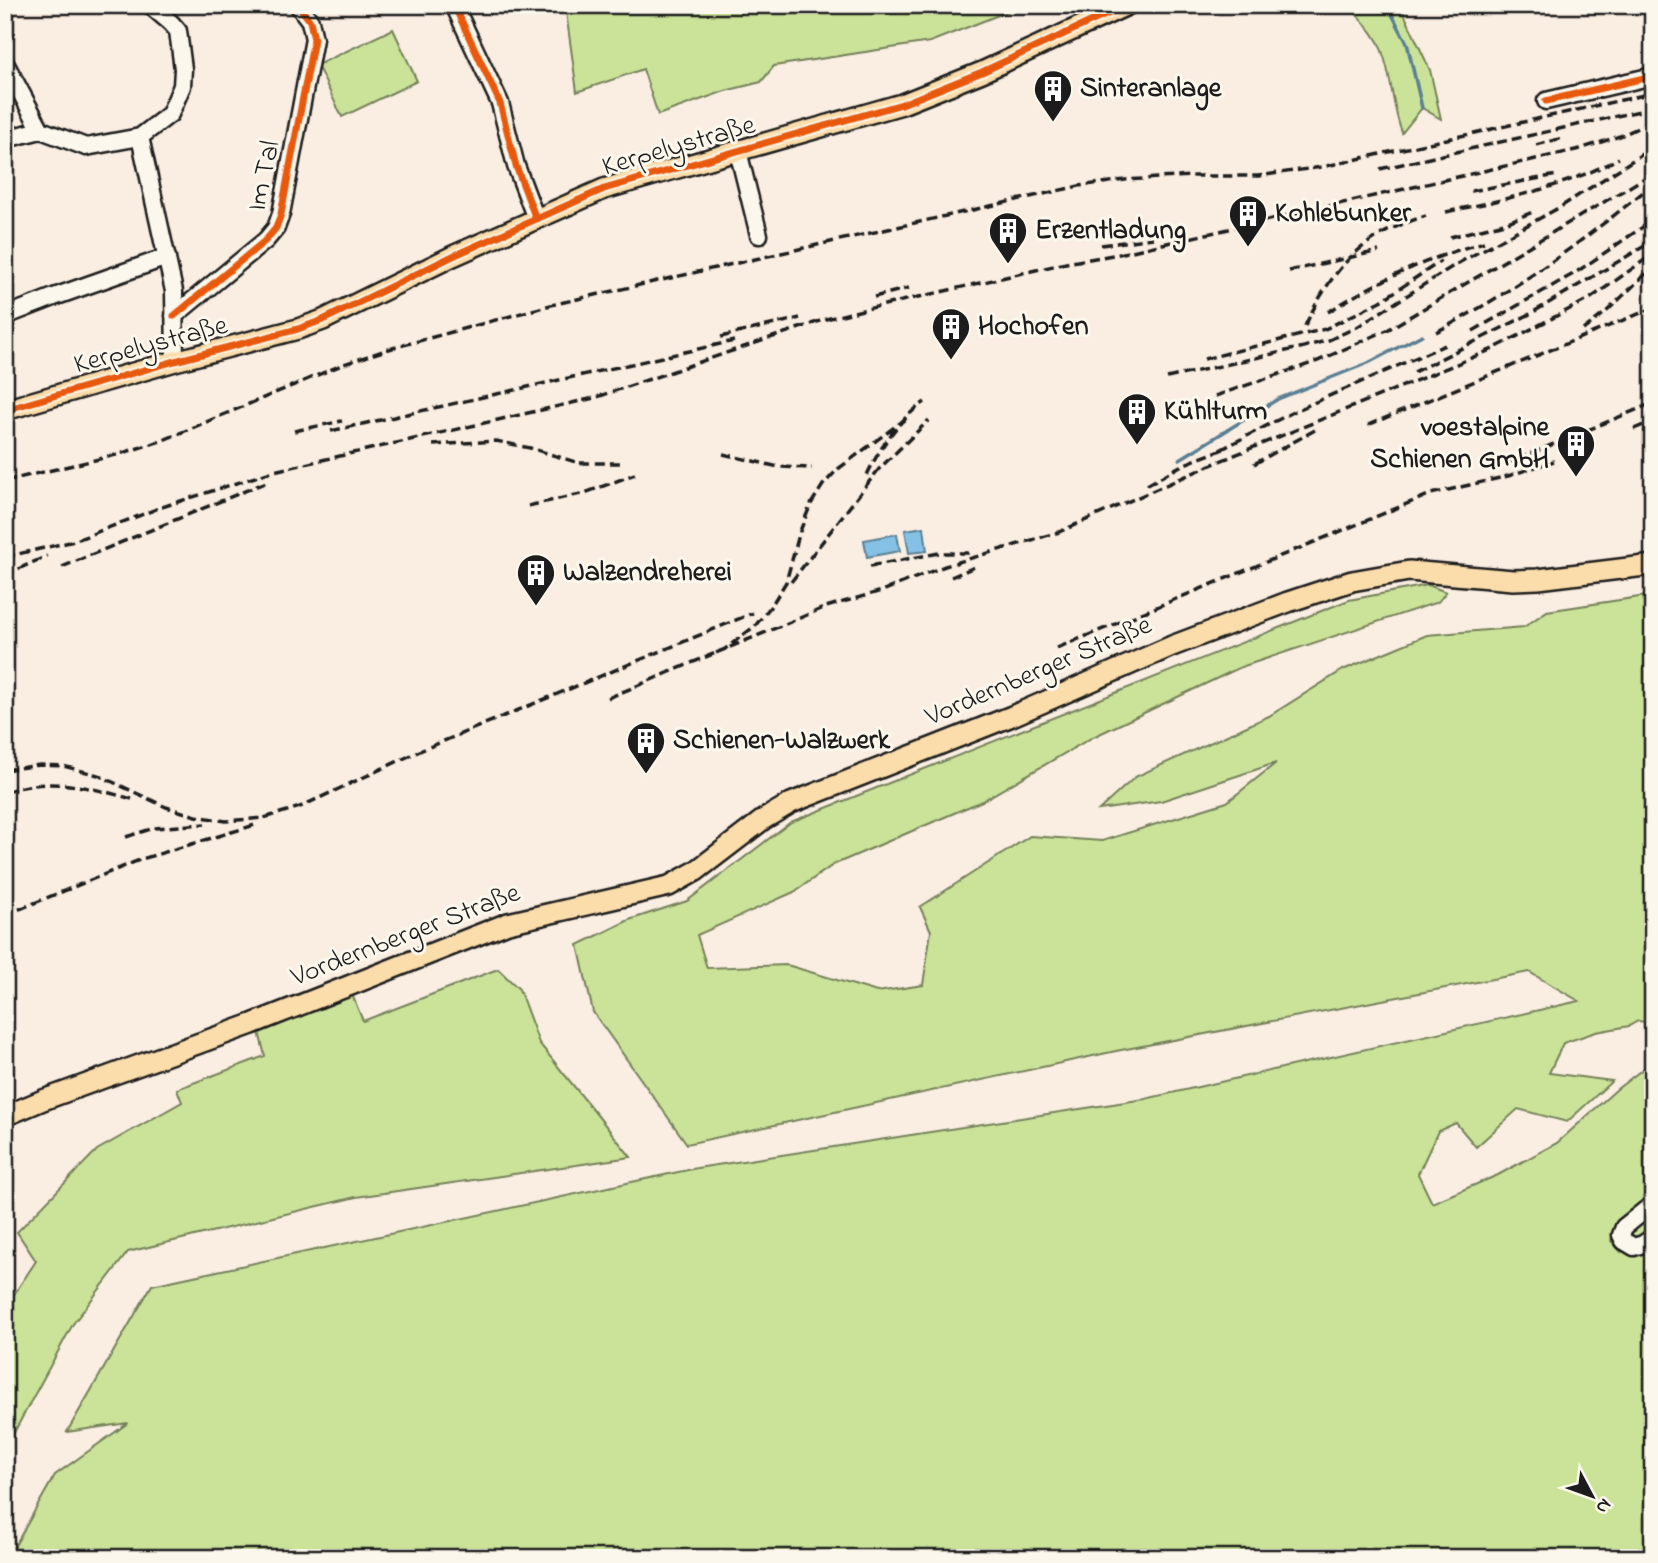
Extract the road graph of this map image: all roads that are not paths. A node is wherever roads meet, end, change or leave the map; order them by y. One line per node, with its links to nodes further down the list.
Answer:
1 (150, 5): 9 (street)
2 (298, 5): 16 (street, Im Tal)
3 (454, 5): 12 (street)
4 (1127, 5): 11 (main road, Kerpelystraße)
5 (5, 63): 8 (street)
6 (1653, 76): 7 (street)
7 (1546, 101)
8 (41, 130): 9 (street); 10 (street)
9 (140, 137): 14 (street)
10 (5, 139)
11 (738, 151): 12 (main road, Kerpelystraße); 13 (street, Kerpelystraße)
12 (536, 219): 17 (main road, Kerpelystraße)
13 (759, 235)
14 (167, 257): 15 (street); 16 (street)
15 (5, 316)
16 (174, 316): 17 (street)
17 (175, 361): 18 (main road, Kerpelystraße)
18 (5, 410)
19 (1653, 565): 20 (main road, Vordernberger Straße)
20 (5, 1116)
21 (1653, 1204): 22 (street)
22 (1653, 1237)

